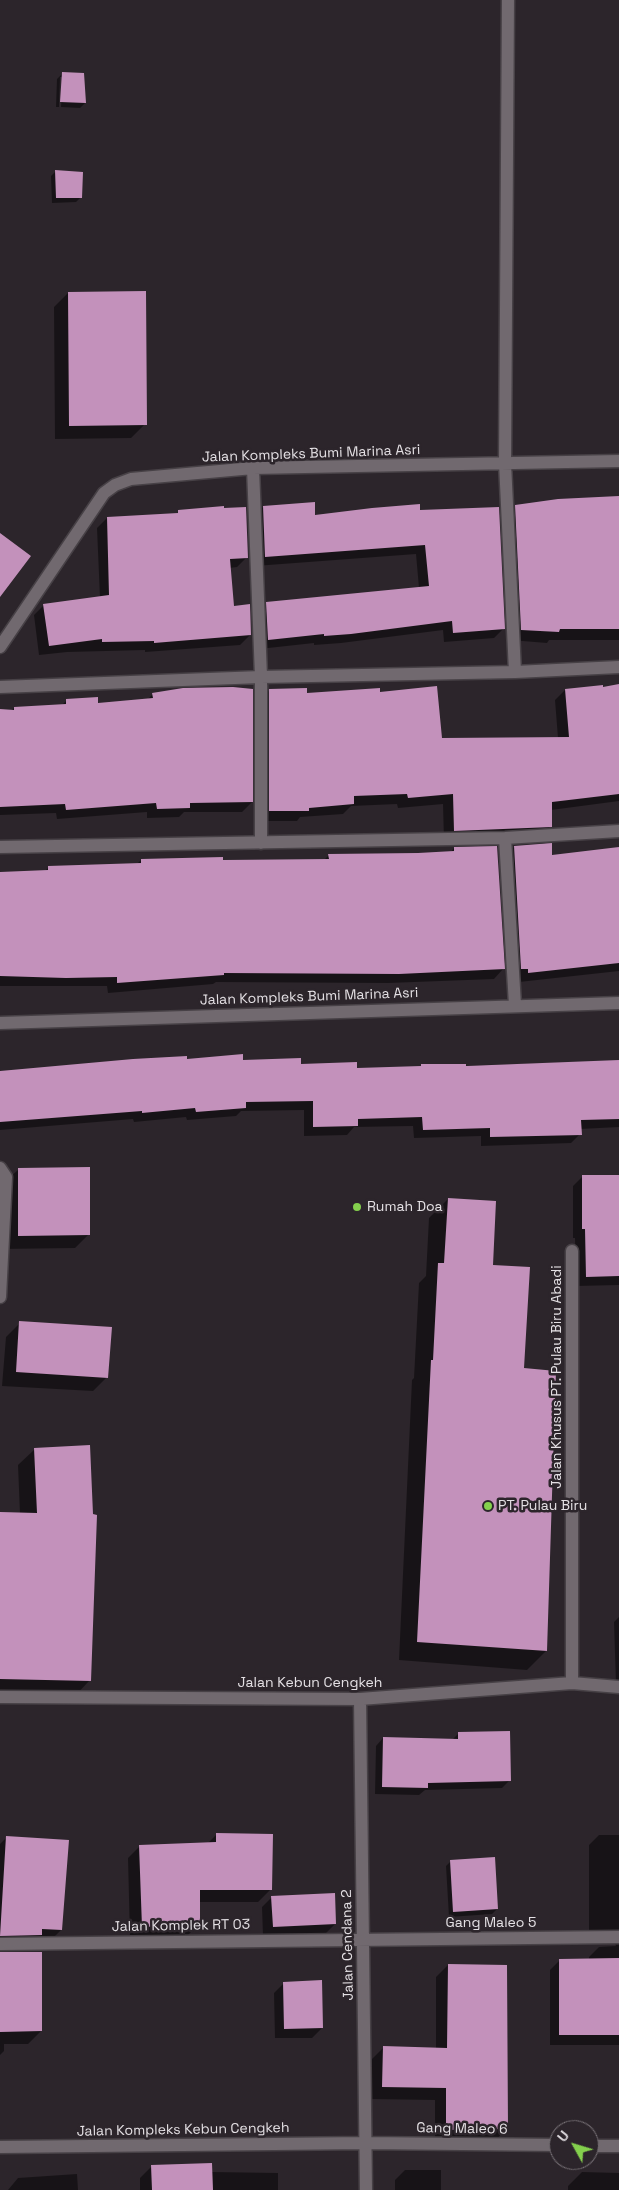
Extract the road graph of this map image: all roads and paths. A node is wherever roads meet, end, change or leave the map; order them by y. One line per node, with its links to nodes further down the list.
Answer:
1 (508, 0): 3 (street)
2 (619, 461): 3 (street, Jalan Kompleks Bumi Marina Asri)
3 (505, 463): 4 (street, Jalan Kompleks Bumi Marina Asri); 7 (street)
4 (253, 468): 5 (street, Jalan Kompleks Bumi Marina Asri); 8 (street)
5 (0, 648)
6 (619, 667): 7 (street)
7 (515, 672): 8 (street)
8 (261, 677): 9 (street); 12 (street)
9 (0, 687)
10 (619, 831): 11 (street)
11 (505, 838): 12 (street); 15 (street)
12 (261, 843): 13 (street)
13 (0, 847)
14 (619, 1003): 15 (street, Jalan Kompleks Bumi Marina Asri)
15 (515, 1005): 16 (street, Jalan Kompleks Bumi Marina Asri)
16 (0, 1024)
17 (0, 1168): 19 (street)
18 (572, 1251): 20 (street, Jalan Khusus PT. Pulau Biru Abadi)
19 (0, 1297)
20 (572, 1683): 21 (street, Jalan Kebun Cengkeh); 23 (street, Jalan Kebun Cengkeh)
21 (619, 1687)
22 (0, 1697): 23 (street, Jalan Kebun Cengkeh)
23 (360, 1699): 25 (street, Jalan Cendana 2)
24 (619, 1937): 25 (street, Gang Maleo 5)
25 (363, 1939): 26 (street, Jalan Komplek RT 03); 27 (street, Jalan Cendana 2)
26 (0, 1944)
27 (366, 2143): 28 (street, Gang Maleo 6); 31 (street, Jalan Kompleks Kebun Cengkeh); 32 (street, Jalan Cendana 2)
28 (549, 2146)
29 (599, 2146): 30 (street)
30 (619, 2146)
31 (0, 2147)
32 (366, 2190)

